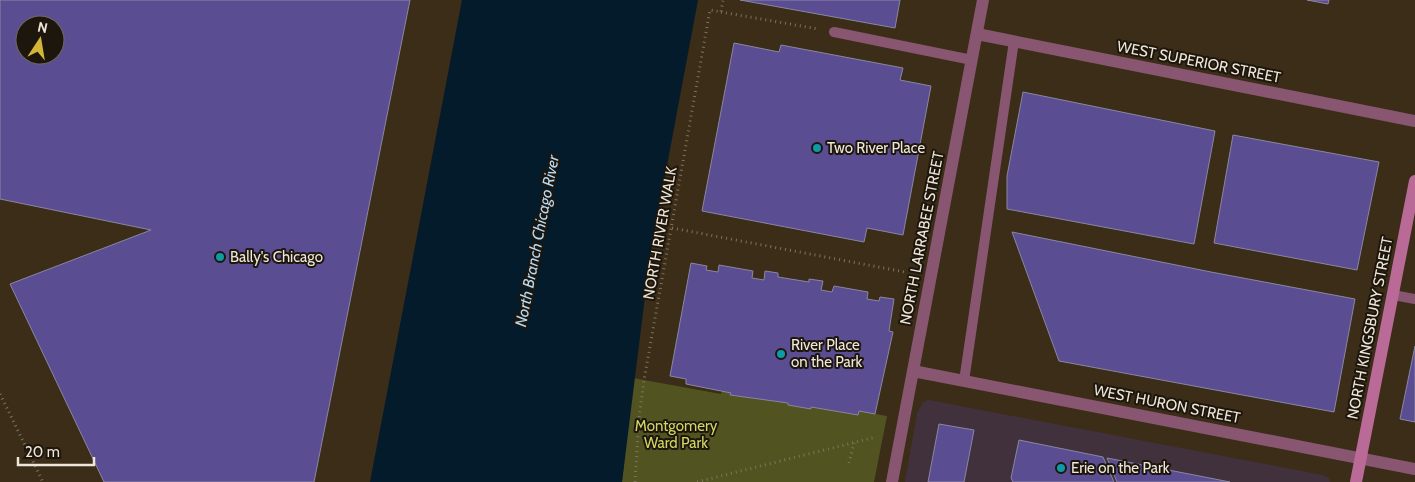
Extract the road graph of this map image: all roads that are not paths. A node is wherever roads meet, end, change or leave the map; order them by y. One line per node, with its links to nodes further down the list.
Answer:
1 (983, 0): 3 (street, NORTH LARRABEE STREET)
2 (834, 32): 5 (lane)
3 (977, 34): 4 (street, WEST SUPERIOR STREET); 5 (street, NORTH LARRABEE STREET)
4 (1014, 41): 6 (street, WEST SUPERIOR STREET); 11 (lane)
5 (972, 60): 10 (street, NORTH LARRABEE STREET)
6 (1415, 121)
7 (1415, 181): 8 (street, NORTH KINGSBURY STREET)
8 (1392, 295): 9 (lane); 12 (street, NORTH KINGSBURY STREET)
9 (1415, 300)
10 (913, 371): 11 (street, WEST HURON STREET); 14 (street, NORTH LARRABEE STREET)
11 (964, 381): 12 (street, WEST HURON STREET)
12 (1361, 458): 13 (street, WEST HURON STREET); 15 (street, NORTH KINGSBURY STREET)
13 (1415, 469)
14 (892, 482)
15 (1356, 482)

